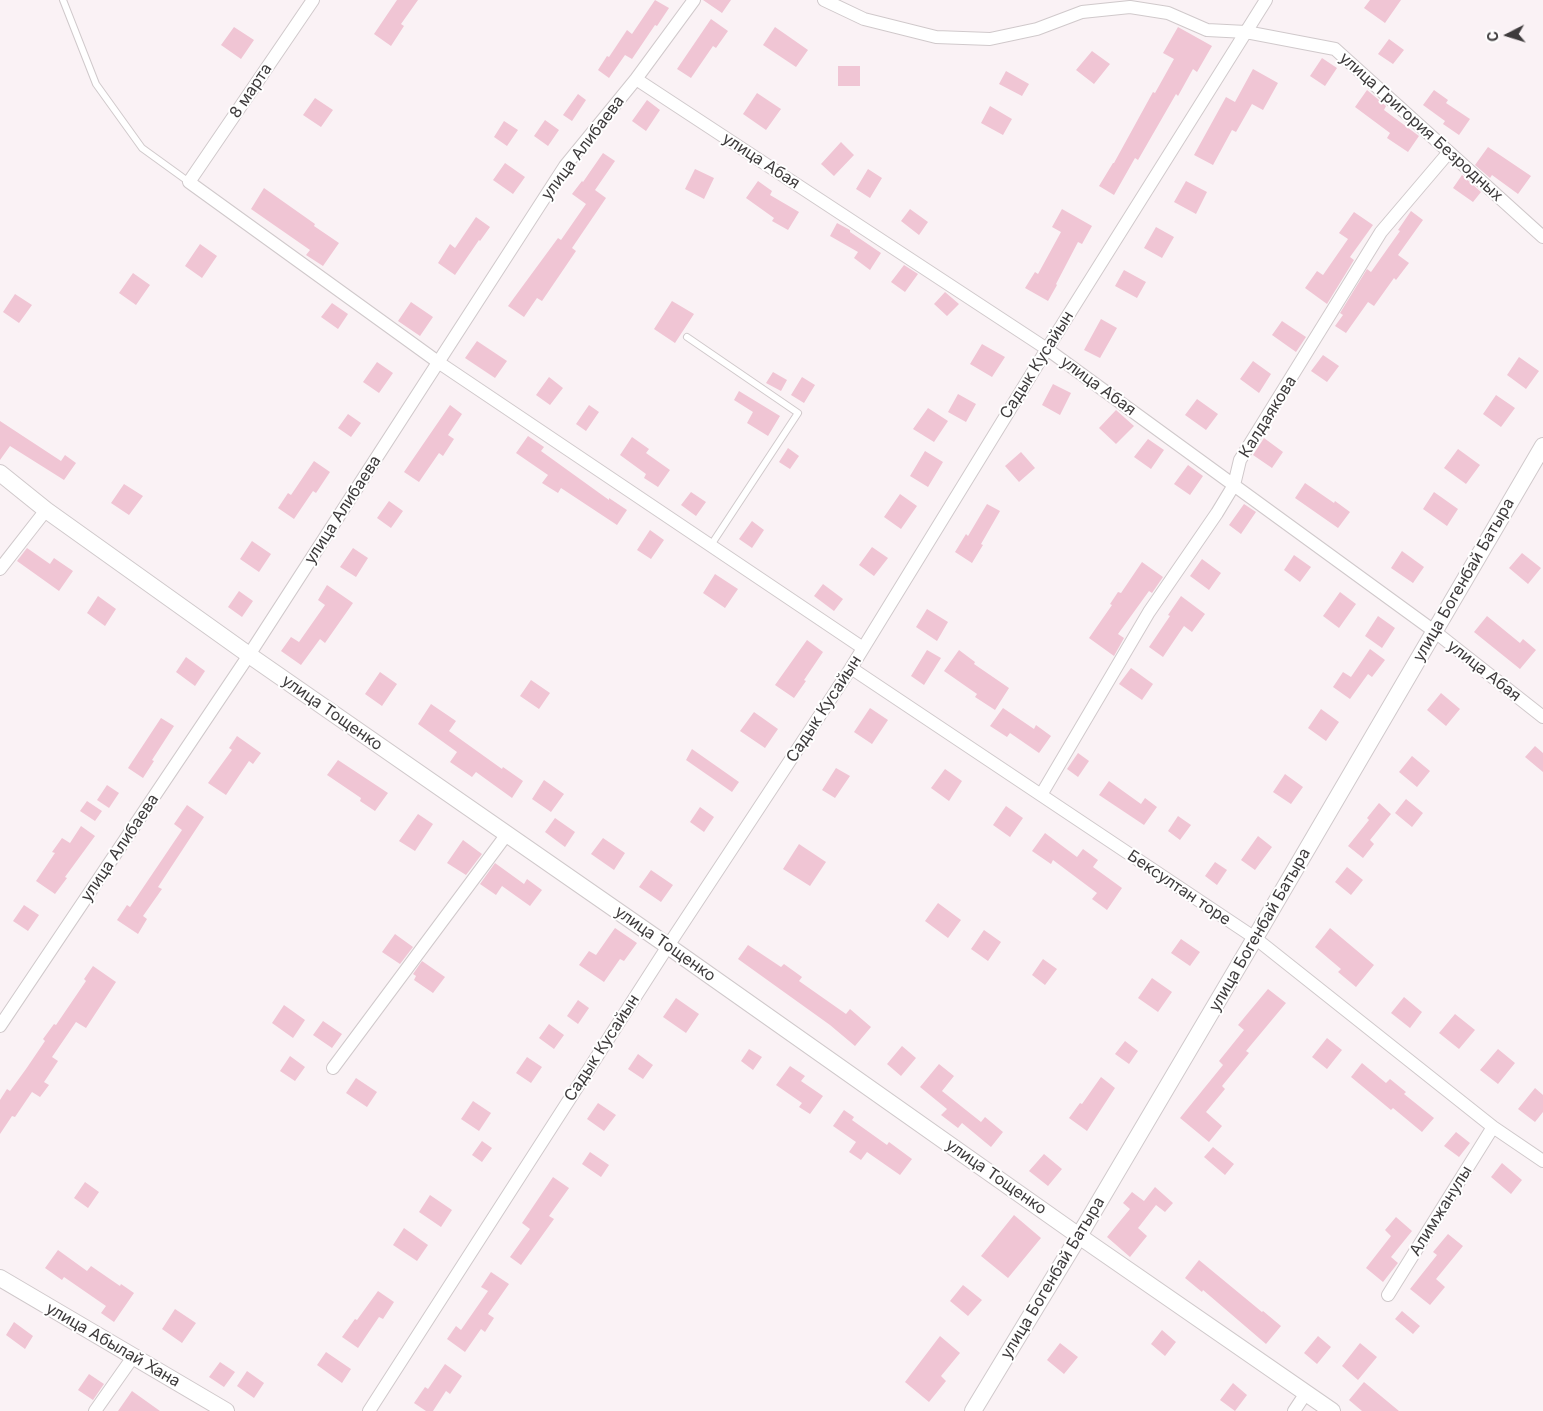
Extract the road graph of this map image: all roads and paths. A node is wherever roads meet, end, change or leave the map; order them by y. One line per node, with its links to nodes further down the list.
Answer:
1 (63, 0): 9 (lane)
2 (313, 0): 9 (street, 8 марта)
3 (694, 0): 7 (street, улица Алибаева)
4 (824, 0): 6 (street, улица Григория Безродных)
5 (1266, 0): 6 (street, Садык Кусайын)
6 (1246, 32): 8 (street, улица Григория Безродных); 12 (street, Садык Кусайын)
7 (636, 79): 12 (street, улица Абая); 13 (street, улица Алибаева)
8 (1449, 152): 10 (street, улица Григория Безродных); 16 (street, Калдаякова)
9 (189, 182): 13 (street)
10 (1543, 237)
11 (687, 337): 18 (lane)
12 (1047, 349): 16 (street, улица Абая); 21 (street, Садык Кусайын)
13 (438, 362): 18 (street); 22 (street, улица Алибаева)
14 (1543, 446): 20 (street, улица Богенбай Батыра)
15 (0, 473): 17 (street, улица Тощенко)
16 (1234, 485): 20 (street, улица Абая); 25 (street, Калдаякова)
17 (46, 510): 19 (street); 22 (street, улица Тощенко)
18 (711, 545): 21 (street)
19 (0, 569)
20 (1434, 631): 24 (street, улица Абая); 27 (street, улица Богенбай Батыра)
21 (863, 648): 23 (street, Садык Кусайын)
22 (249, 655): 26 (street, улица Тощенко); 29 (street, улица Алибаева)
23 (851, 668): 25 (street, Бексултан торе); 28 (street, Садык Кусайын)
24 (1543, 717)
25 (1041, 795): 27 (street, Бексултан торе)
26 (507, 834): 28 (street, улица Тощенко); 30 (street)
27 (1255, 938): 31 (street, Бексултан торе); 33 (street, улица Богенбай Батыра)
28 (668, 946): 33 (street, улица Тощенко); 40 (street, Садык Кусайын)
29 (0, 1026)
30 (333, 1068)
31 (1493, 1127): 32 (street, Бексултан торе); 35 (street, Алимжанулы)
32 (1543, 1161)
33 (1079, 1236): 37 (street, улица Тощенко); 41 (street, улица Богенбай Батыра)
34 (0, 1278): 36 (street, улица Абылай Хана)
35 (1388, 1295)
36 (133, 1357): 38 (street); 39 (street, улица Абылай Хана)
37 (1306, 1393): 42 (street); 43 (street, улица Тощенко)
38 (94, 1411)
39 (226, 1411)
40 (369, 1411)
41 (973, 1411)
42 (1294, 1411)
43 (1332, 1411)

